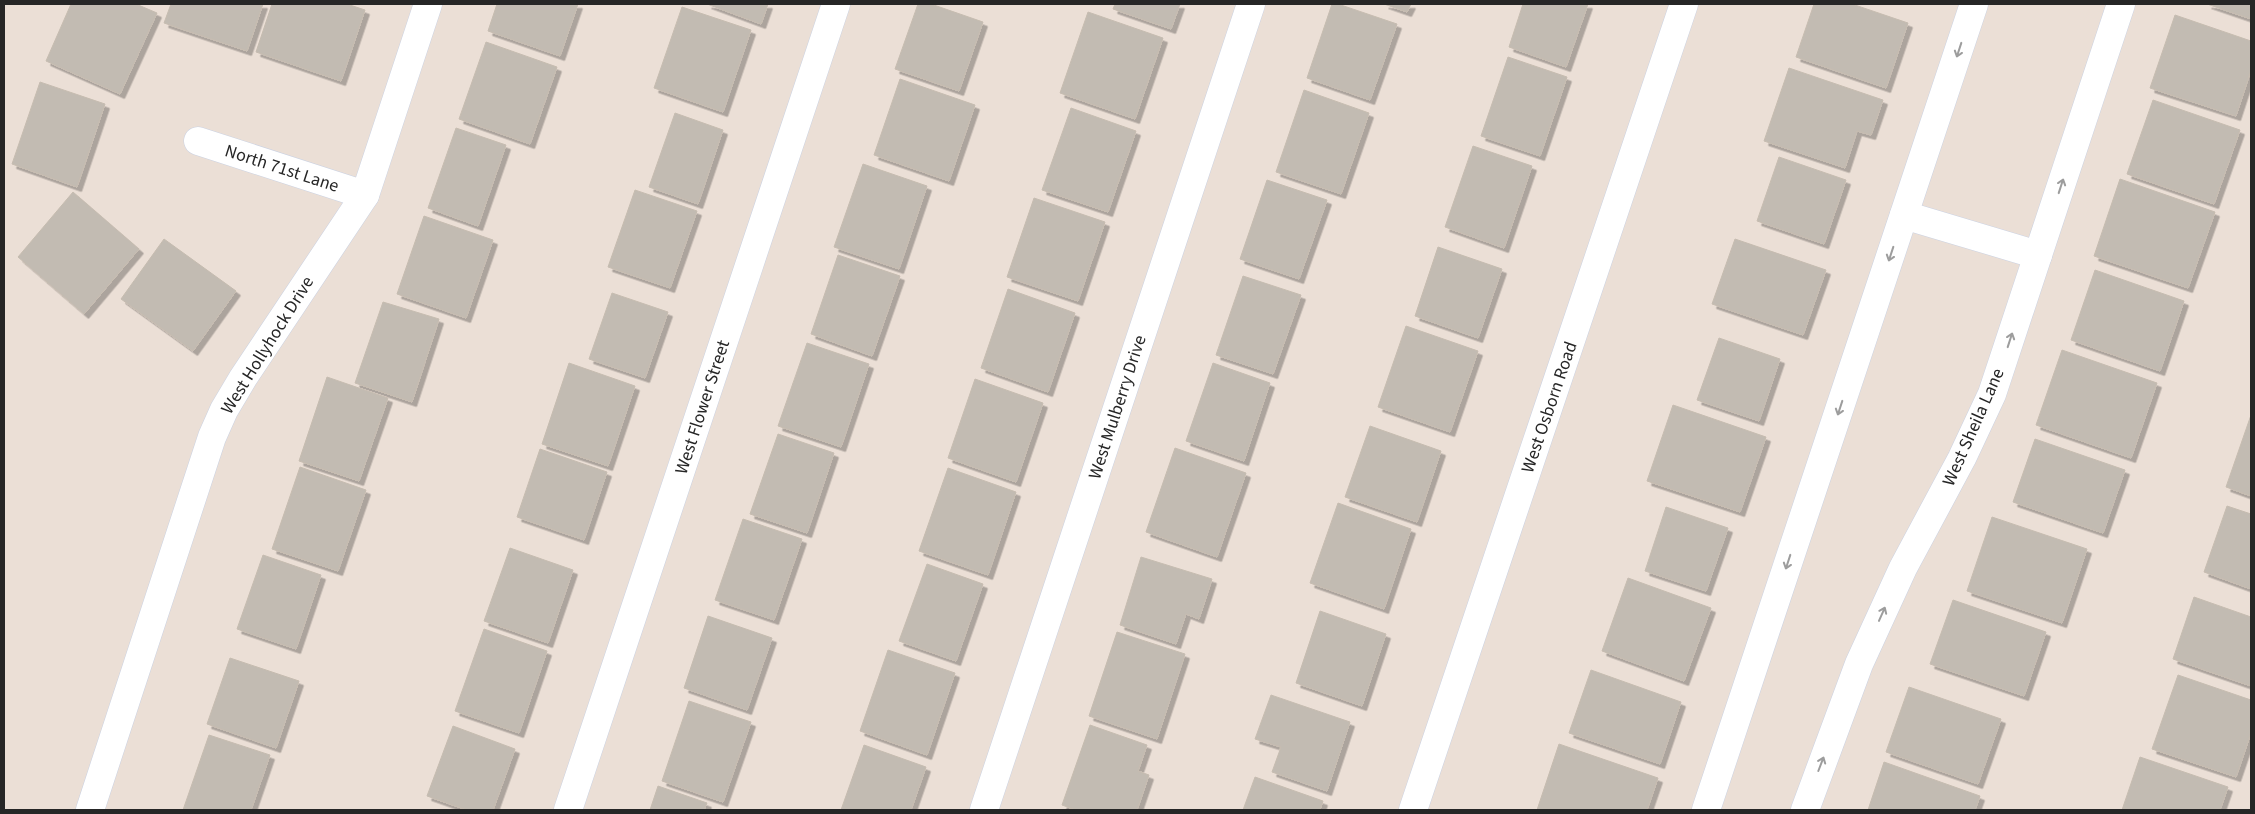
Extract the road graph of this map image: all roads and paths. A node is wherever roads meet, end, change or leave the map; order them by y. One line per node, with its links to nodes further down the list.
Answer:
1 (428, 4): 8 (street, West Hollyhock Drive)
2 (836, 4): 12 (street, West Flower Street)
3 (1251, 4): 13 (street, West Mulberry Drive)
4 (1684, 4): 14 (street, West Osborn Road)
5 (1974, 4): 9 (street, one-way to 9)
6 (2121, 4): 10 (street, West Sheila Lane, one-way to 6)
7 (198, 141): 8 (street, North 71st Lane)
8 (365, 196): 11 (street, West Hollyhock Drive)
9 (1904, 215): 10 (street); 15 (street, one-way to 15)
10 (2038, 255): 16 (street, West Sheila Lane, one-way to 10)
11 (90, 810)
12 (568, 810)
13 (984, 810)
14 (1414, 810)
15 (1706, 810)
16 (1804, 810)

